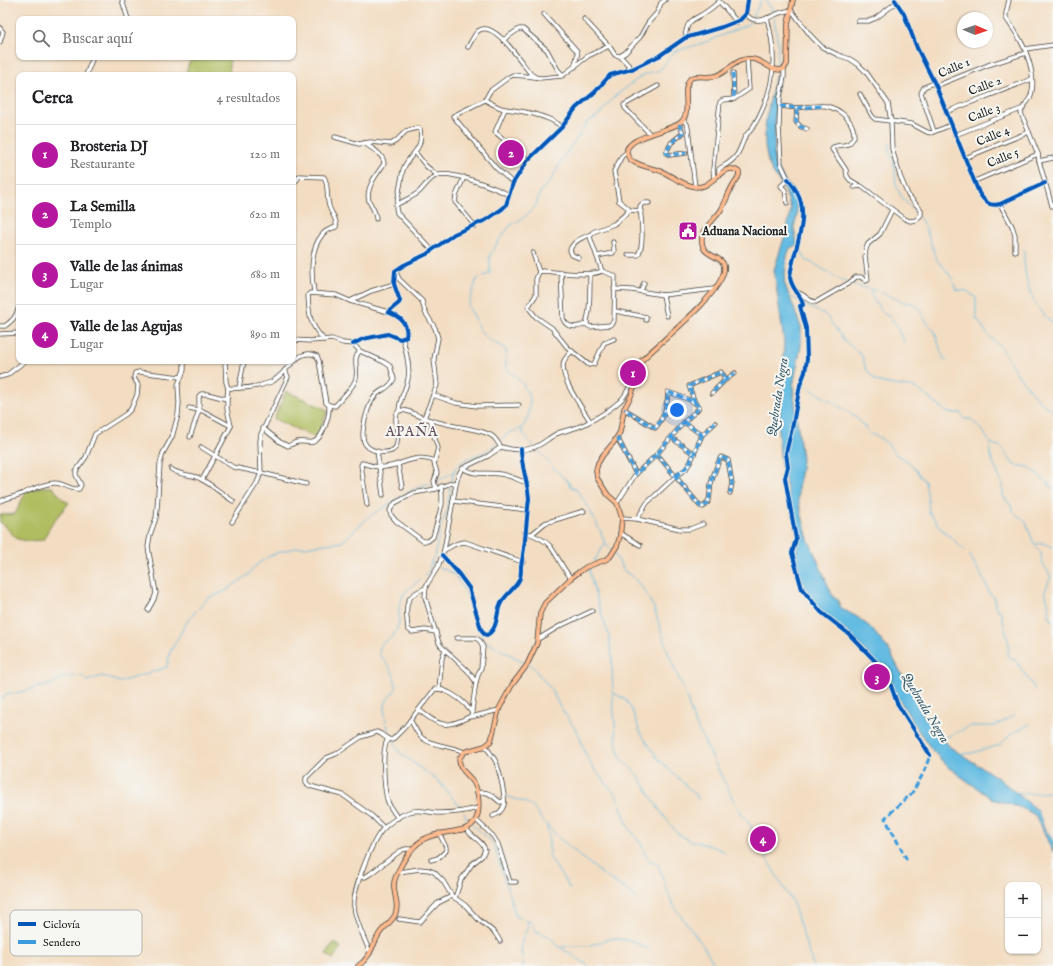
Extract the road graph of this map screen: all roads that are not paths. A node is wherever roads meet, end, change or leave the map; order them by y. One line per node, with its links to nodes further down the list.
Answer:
1 (122, 0): 11 (street)
2 (666, 0): 24 (street)
3 (748, 0): 10 (street)
4 (793, 0): 8 (main road)
5 (1009, 0): 23 (street)
6 (719, 1): 15 (street); 17 (street)
7 (896, 1): 14 (street); 35 (street)
8 (792, 11): 12 (street); 29 (main road); 46 (street)
9 (544, 14): 27 (street)
10 (746, 14): 12 (street); 15 (street)
11 (127, 16)
12 (769, 18): 29 (street)
13 (584, 19): 21 (street)
14 (858, 21)
15 (736, 22): 17 (street)
16 (0, 28): 19 (street)
17 (685, 38): 28 (street)
18 (503, 40): 22 (street); 32 (street); 33 (street)
19 (0, 42)
20 (1053, 45): 23 (street, Calle 1)
21 (609, 46): 24 (street); 27 (street)
22 (468, 47)
23 (1025, 51): 34 (street); 35 (street, Calle 1)
24 (620, 56): 28 (street)
25 (747, 59): 29 (main road); 38 (street); 45 (main road)
26 (92, 60): 30 (street)
27 (575, 67): 32 (street)
28 (632, 68): 49 (street)
29 (779, 69): 40 (street); 65 (street)
30 (87, 72)
31 (733, 73): 38 (street)
32 (563, 75): 33 (street)
33 (535, 77): 39 (street)
34 (1032, 79): 43 (street); 44 (street, Calle 2)
35 (935, 84): 44 (street); 51 (street)
36 (658, 86): 53 (street)
37 (860, 94): 46 (street)
38 (734, 99): 68 (street)
39 (485, 100): 42 (street); 73 (street)
40 (780, 106): 41 (street); 70 (street)
41 (797, 108): 50 (street); 74 (street)
42 (505, 109): 49 (street); 63 (street)
43 (1021, 109): 52 (street); 54 (street, Calle 3)
44 (946, 112): 48 (street)
45 (683, 120): 47 (main road); 75 (street)
46 (892, 122): 51 (street); 84 (street)
47 (679, 124): 53 (main road); 59 (street)
48 (951, 126): 51 (street); 54 (street)
49 (562, 127): 63 (street)
50 (807, 129)
51 (934, 131)
52 (1029, 132): 60 (street); 61 (street, Calle 4)
53 (650, 134): 58 (main road)
54 (955, 135): 61 (street)
55 (335, 137): 56 (street)
56 (364, 143): 57 (street); 86 (street)
57 (415, 152): 66 (street); 81 (street)
58 (626, 153): 75 (main road); 83 (street)
59 (686, 153)
60 (1038, 154): 64 (street); 71 (street, Calle 5)
61 (965, 158): 71 (street)
62 (1053, 158): 64 (street)
63 (528, 160): 73 (street)
64 (1038, 161): 72 (street)
65 (719, 174): 68 (main road); 104 (main road)
66 (436, 175): 67 (street); 81 (street)
67 (464, 177): 77 (street); 87 (street)
68 (714, 179): 75 (main road)
69 (296, 180): 105 (street)
70 (787, 180): 79 (street); 107 (street)
71 (975, 181): 80 (street)
72 (1044, 182): 80 (street); 82 (street)
73 (513, 183): 77 (street)
74 (861, 186): 76 (street); 84 (street)
75 (695, 187)
76 (854, 187)
77 (509, 194): 87 (street)
78 (649, 203): 85 (street)
79 (787, 203)
80 (1000, 204): 91 (street)
81 (396, 205): 90 (street)
82 (1052, 206)
83 (629, 210): 85 (street); 88 (street)
84 (892, 210): 107 (street)
85 (641, 211): 93 (street)
86 (376, 219)
87 (475, 226): 90 (street)
88 (591, 234): 94 (street); 95 (street)
89 (613, 242): 94 (street)
90 (432, 250): 96 (street)
91 (1016, 251)
92 (533, 253): 98 (street)
93 (628, 255)
94 (597, 256): 97 (street)
95 (579, 258)
96 (396, 271): 102 (street); 141 (street)
97 (602, 271): 100 (street); 103 (street)
98 (539, 272): 99 (street); 124 (street)
99 (561, 272): 100 (street); 115 (street)
100 (590, 274): 115 (street)
101 (644, 283): 106 (street)
102 (394, 284): 109 (street); 110 (street)
103 (614, 289): 106 (street); 111 (street)
104 (714, 289): 108 (street); 136 (main road)
105 (314, 292): 109 (street); 122 (street)
106 (641, 292): 108 (street)
107 (796, 292): 220 (street)
108 (663, 295): 113 (street)
109 (350, 301): 110 (street)
110 (388, 312): 119 (street)
111 (614, 312): 114 (street); 115 (street)
112 (16, 316): 116 (street)
113 (667, 316)
114 (646, 320)
115 (587, 323)
116 (0, 326)
117 (16, 333): 118 (street)
118 (0, 334)
119 (403, 338): 123 (street); 149 (street)
120 (614, 339): 124 (street)
121 (296, 340): 122 (street)
122 (324, 340): 123 (street)
123 (353, 344): 125 (street)
124 (572, 350): 152 (street)
125 (360, 351): 144 (street); 164 (street)
126 (296, 360): 144 (street)
127 (21, 364): 134 (street)
128 (184, 364): 135 (street)
129 (226, 364): 138 (street)
130 (243, 364): 139 (street)
131 (292, 364): 132 (street)
132 (285, 370): 139 (street); 156 (street)
133 (735, 373): 137 (street)
134 (0, 377)
135 (180, 377): 186 (street); 205 (street)
136 (633, 381): 147 (main road); 152 (street)
137 (724, 381): 140 (street); 143 (street)
138 (228, 388): 139 (street); 142 (street)
139 (239, 388)
140 (712, 393)
141 (433, 395): 145 (street); 150 (street)
142 (227, 399): 148 (street); 155 (street)
143 (695, 403): 147 (street); 153 (street)
144 (330, 406): 156 (street)
145 (519, 406)
146 (189, 408): 148 (street)
147 (624, 409): 159 (main road)
148 (199, 410): 155 (street); 158 (street)
149 (399, 411): 150 (street); 164 (street)
150 (424, 418): 151 (street)
151 (431, 421): 162 (street); 168 (street)
152 (590, 421): 163 (street)
153 (684, 422): 157 (street); 160 (street)
154 (715, 423): 157 (street)
155 (231, 426): 167 (street)
156 (263, 428): 173 (street)
157 (702, 435): 166 (street)
158 (190, 437)
159 (617, 437): 174 (street); 188 (main road)
160 (672, 438): 165 (street); 166 (street)
161 (201, 447): 167 (street)
162 (501, 448): 163 (street); 171 (street)
163 (521, 449): 178 (street)
164 (377, 451): 170 (street)
165 (657, 454): 174 (street); 175 (street)
166 (694, 454): 175 (street)
167 (216, 456): 173 (street); 176 (street)
168 (435, 461): 169 (street); 182 (street)
169 (398, 464): 170 (street); 181 (street)
170 (379, 467): 184 (street); 189 (street)
171 (463, 468): 177 (street); 178 (street)
172 (171, 469): 176 (street)
173 (261, 473): 179 (street); 194 (street)
174 (636, 474): 188 (street)
175 (676, 476): 183 (street); 193 (street)
176 (202, 480): 185 (street)
177 (455, 483): 180 (street); 187 (street)
178 (527, 483): 190 (street)
179 (306, 484)
180 (440, 486): 182 (street); 182 (street)
181 (402, 487)
182 (435, 488)
183 (730, 493)
184 (383, 495)
185 (233, 500)
186 (0, 501)
187 (453, 501): 190 (street); 200 (street)
188 (617, 503): 192 (main road)
189 (367, 505)
190 (528, 510): 196 (street)
191 (584, 512): 198 (street)
192 (622, 518): 193 (street); 197 (main road)
193 (637, 519): 195 (street)
194 (232, 522)
195 (702, 524)
196 (525, 532): 198 (street); 202 (street)
197 (620, 533): 199 (street); 203 (main road)
198 (532, 534): 203 (street)
199 (640, 545)
200 (444, 550): 201 (street); 202 (street)
201 (442, 555): 202 (street); 204 (street)
202 (523, 562)
203 (571, 578): 209 (main road)
204 (426, 588): 207 (street); 207 (street)
205 (148, 610)
206 (592, 611): 209 (street)
207 (436, 632): 210 (street)
208 (456, 638): 211 (street)
209 (538, 639): 214 (main road)
210 (445, 650): 211 (street); 212 (street)
211 (476, 682): 215 (street)
212 (439, 689): 213 (street); 215 (street)
213 (419, 710): 215 (street); 216 (street)
214 (499, 710): 215 (street); 218 (main road)
215 (471, 714)
216 (410, 720): 217 (street); 219 (street)
217 (388, 739): 225 (street); 228 (street)
218 (485, 746): 219 (main road); 222 (street)
219 (464, 752): 221 (main road)
220 (930, 755)
221 (477, 793): 222 (street); 223 (main road)
222 (504, 801): 224 (street)
223 (478, 808): 225 (street); 226 (main road)
224 (493, 816)
225 (398, 818): 228 (street)
226 (475, 821): 227 (main road); 234 (street)
227 (468, 827): 229 (main road); 235 (street)
228 (384, 828): 233 (street)
229 (440, 833): 230 (main road); 231 (street)
230 (411, 849): 232 (main road); 233 (street)
231 (431, 860)
232 (398, 872): 235 (street); 238 (main road)
233 (360, 877): 238 (street)
234 (516, 882)
235 (453, 897): 236 (street); 237 (street)
236 (399, 919)
237 (500, 941)
238 (370, 954): 239 (main road)
239 (358, 966)

